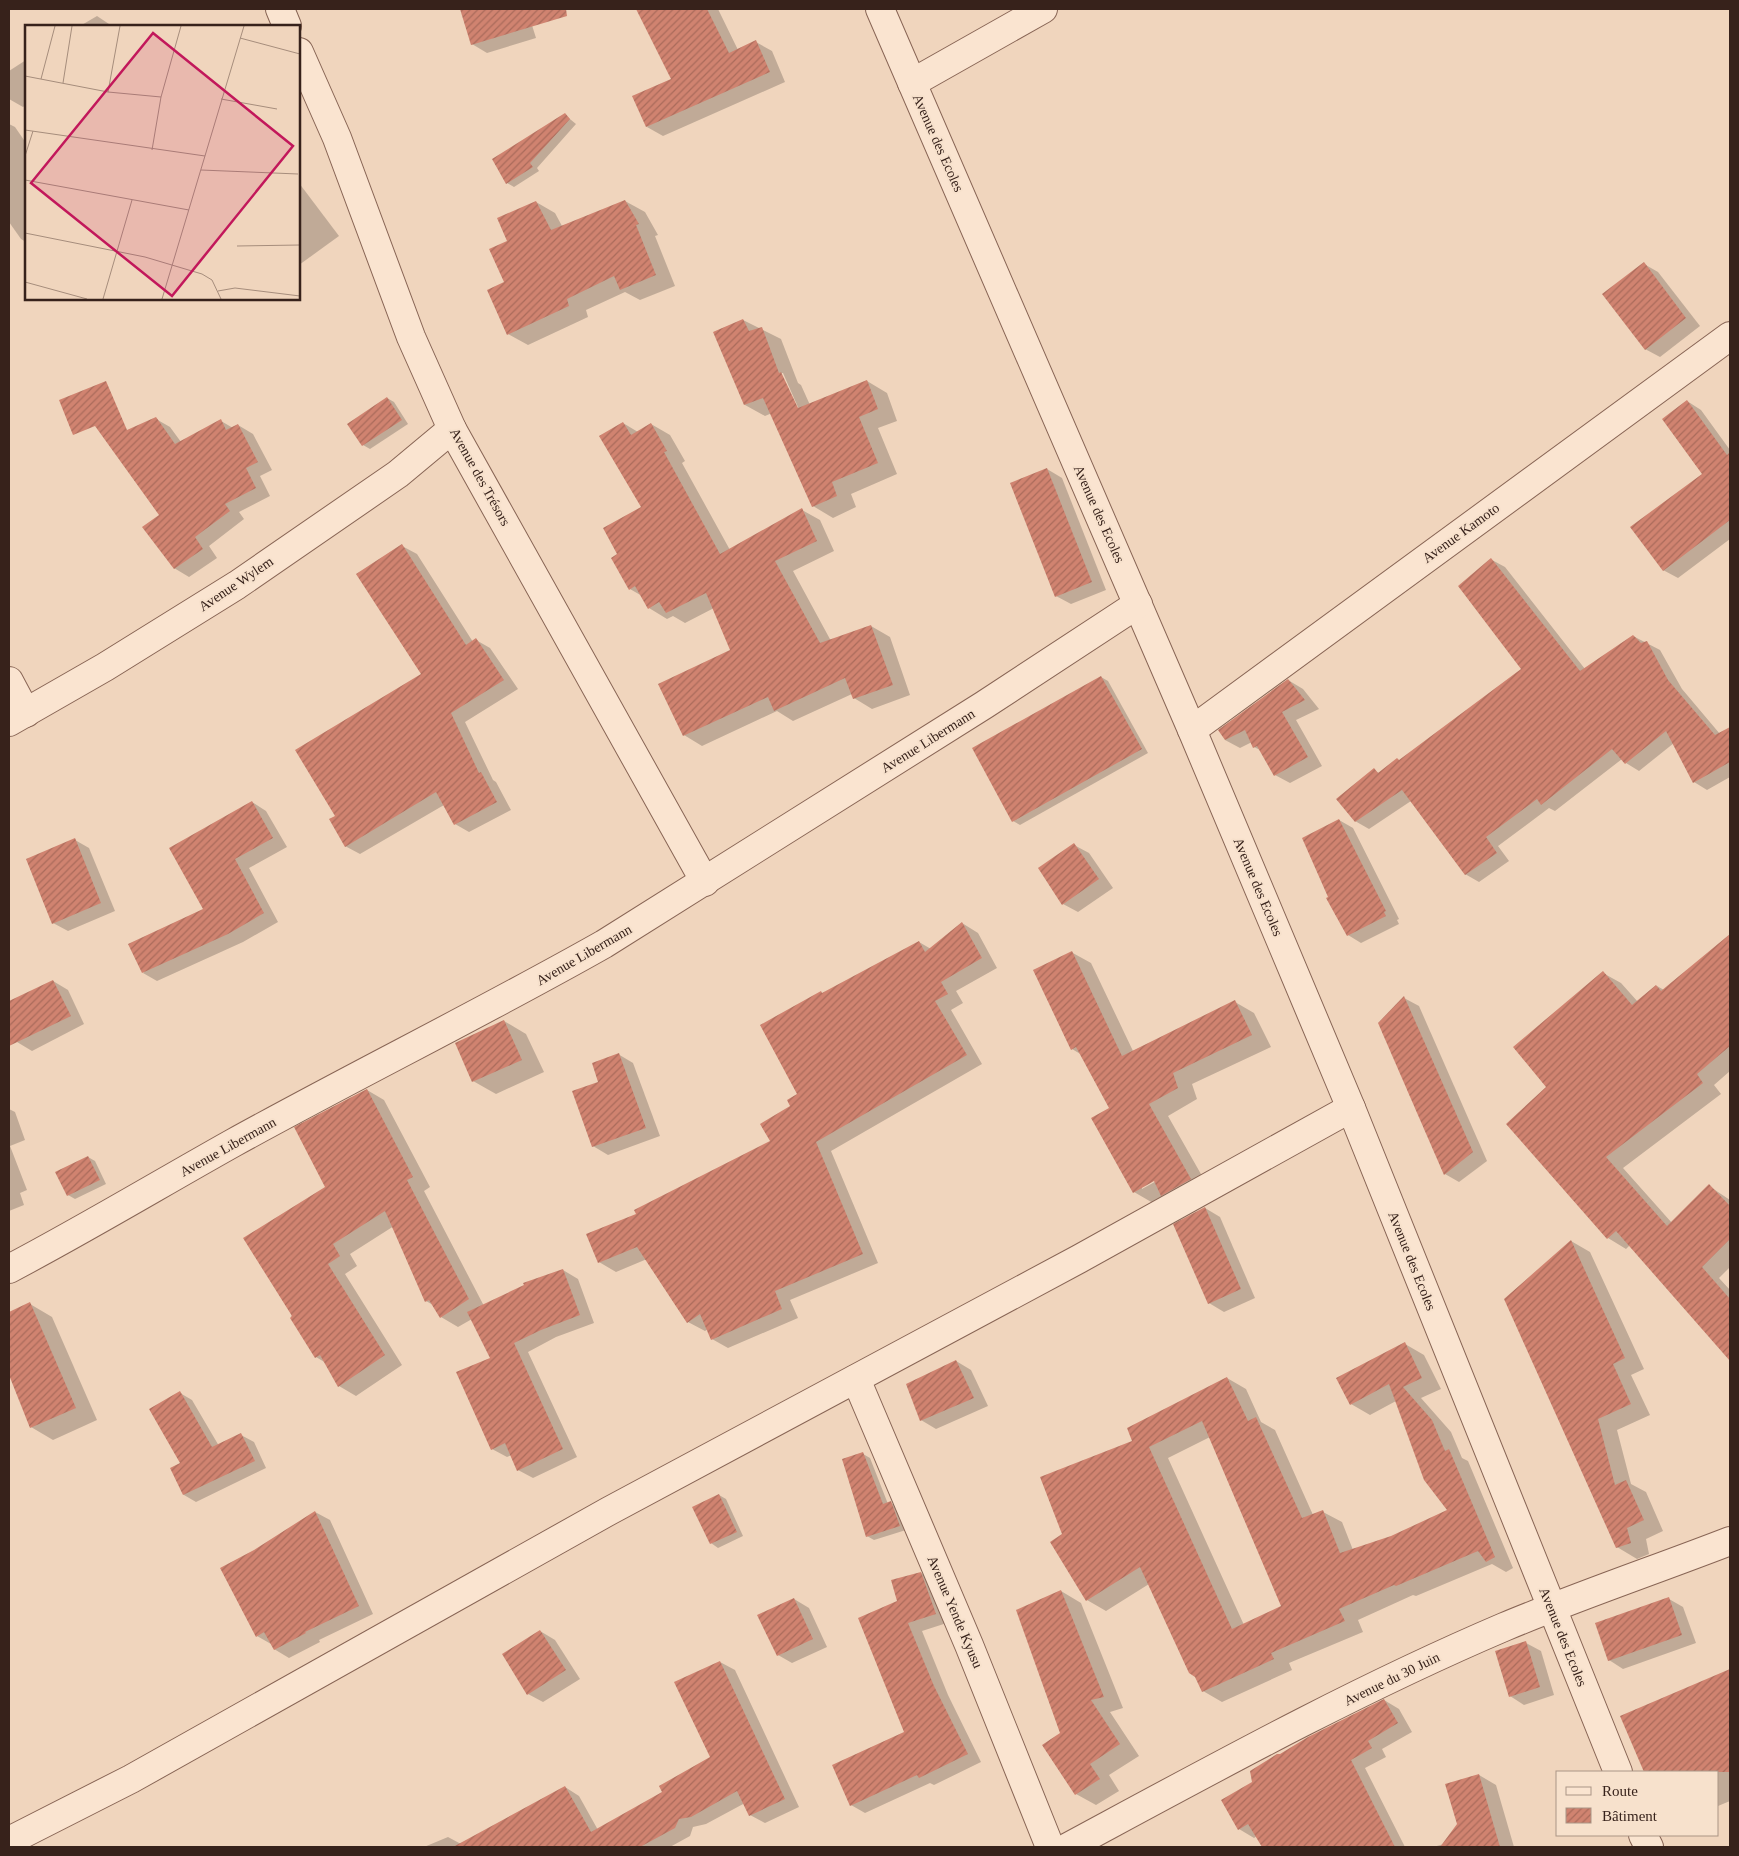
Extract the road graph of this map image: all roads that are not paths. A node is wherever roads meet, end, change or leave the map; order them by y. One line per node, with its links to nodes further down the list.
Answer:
1 (280, 9): 4 (street)
2 (880, 9): 6 (street, Avenue des Ecoles)
3 (1043, 9): 6 (street)
4 (287, 25)
5 (300, 54): 8 (street, Avenue des Trésors)
6 (912, 83): 9 (street, Avenue des Ecoles)
7 (1730, 336): 12 (street, Avenue Kamoto)
8 (452, 428): 11 (street, Avenue Wylem); 13 (street, Avenue des Trésors)
9 (1138, 604): 12 (street, Avenue des Ecoles); 13 (street, Avenue Libermann)
10 (9, 681): 11 (street)
11 (17, 718)
12 (1192, 730): 14 (street, Avenue des Ecoles)
13 (705, 882): 15 (street, Avenue Libermann)
14 (1351, 1108): 16 (street); 18 (street, Avenue des Ecoles)
15 (9, 1269)
16 (856, 1379): 20 (street); 21 (street, Avenue Yende Kyusu)
17 (1730, 1541): 18 (street, Avenue du 30 Juin)
18 (1552, 1609): 19 (street, Avenue des Ecoles); 22 (street, Avenue du 30 Juin)
19 (1618, 1771)
20 (9, 1841)
21 (1050, 1847)
22 (1068, 1847)

